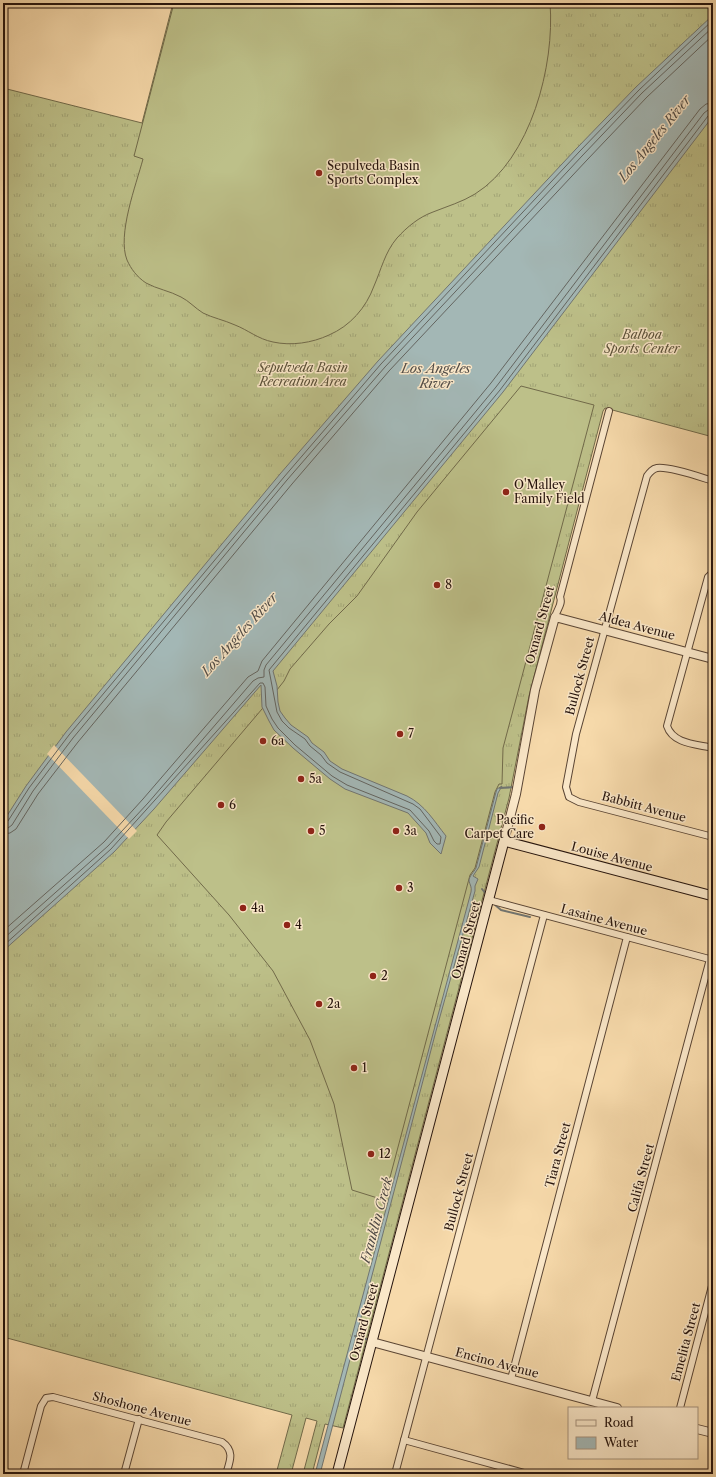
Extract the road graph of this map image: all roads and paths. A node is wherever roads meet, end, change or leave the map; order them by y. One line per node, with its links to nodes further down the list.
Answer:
1 (609, 411): 4 (street, Oxnard Street)
2 (713, 480): 5 (street, Bullock Street)
3 (713, 572): 6 (street)
4 (555, 617): 5 (street, Aldea Avenue); 11 (street, Oxnard Street)
5 (604, 630): 6 (street, Aldea Avenue); 9 (street, Bullock Street)
6 (688, 652): 7 (street, Aldea Avenue); 8 (street)
7 (713, 659)
8 (713, 748)
9 (570, 797): 10 (street, Babbitt Avenue)
10 (713, 837)
11 (504, 840): 12 (main road, Louise Avenue); 13 (main road, Oxnard Street)
12 (713, 896)
13 (489, 900): 14 (street, Lasaine Avenue); 18 (main road, Oxnard Street)
14 (544, 915): 15 (street, Lasaine Avenue); 19 (street, Bullock Street)
15 (627, 937): 16 (street, Lasaine Avenue); 20 (street, Tiara Street)
16 (712, 960): 21 (street, Califa Street)
17 (713, 1282): 23 (street, Emelita Street)
18 (372, 1342): 19 (street, Encino Avenue); 31 (main road, Oxnard Street)
19 (426, 1357): 20 (street, Encino Avenue); 27 (street, Bullock Street)
20 (511, 1379): 21 (street, Encino Avenue)
21 (592, 1402): 22 (street, Encino Avenue)
22 (613, 1407)
23 (680, 1407)
24 (139, 1419): 28 (street, Shoshone Avenue); 29 (street); 30 (street, Shoshone Avenue)
25 (698, 1429): 26 (street)
26 (713, 1433)
27 (404, 1440): 32 (street, Bullock Street); 33 (street)
28 (22, 1474)
29 (124, 1474)
30 (226, 1474)
31 (337, 1474)
32 (395, 1474)
33 (528, 1474)

